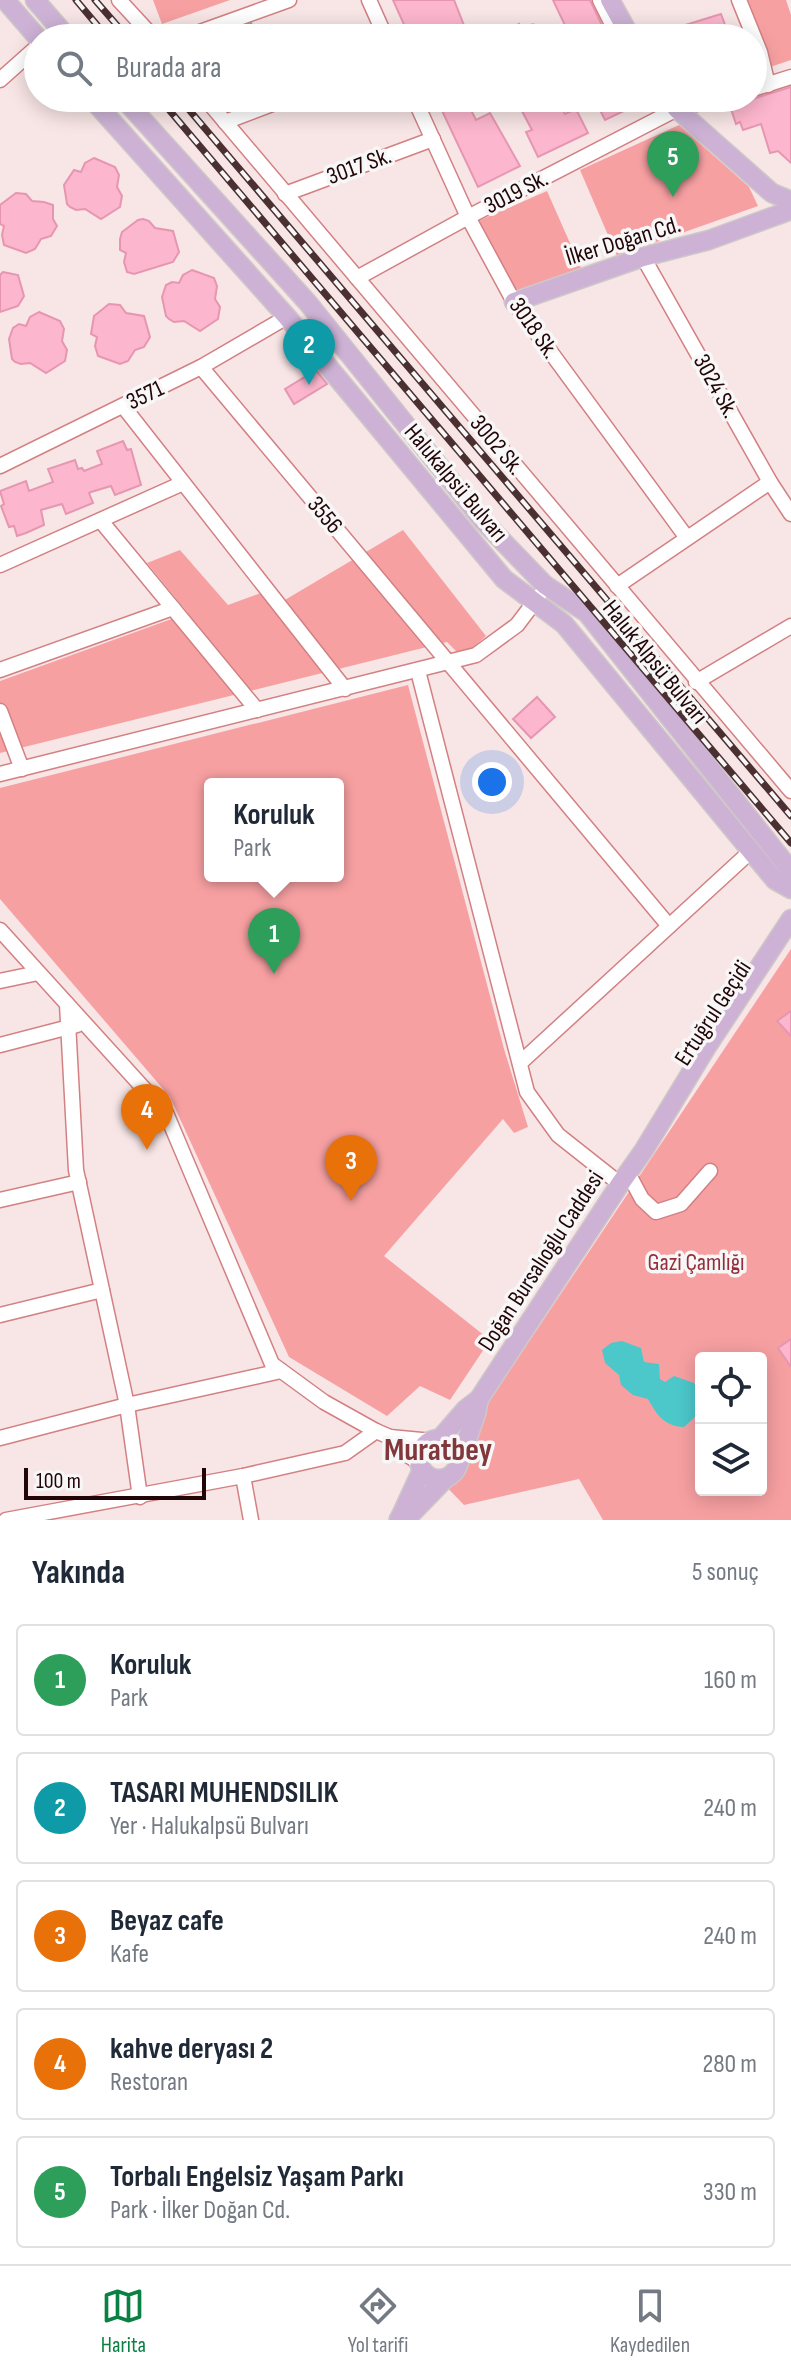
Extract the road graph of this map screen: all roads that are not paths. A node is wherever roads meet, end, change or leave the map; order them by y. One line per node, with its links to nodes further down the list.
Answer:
1 (5, 0): 9 (main road)
2 (35, 0): 10 (main road)
3 (119, 0): 11 (street)
4 (289, 0): 12 (street)
5 (369, 0): 13 (street)
6 (600, 0): 14 (street)
7 (610, 0): 15 (main road)
8 (739, 0): 16 (street)
9 (26, 24)
10 (56, 24)
11 (141, 24)
12 (222, 24)
13 (380, 24)
14 (612, 24)
15 (623, 24)
16 (749, 24)
17 (24, 59): 19 (street)
18 (791, 77): 20 (street)
19 (0, 80)
20 (767, 85)
21 (104, 112): 37 (main road, Halukalpsü Bulvarı)
22 (136, 112): 47 (main road, Haluk Alpsü Bulvarı)
23 (217, 112): 28 (street, 3002 Sk.)
24 (251, 112): 28 (street)
25 (420, 112): 29 (street, 3018 Sk.)
26 (658, 112): 33 (street, 3019 Sk.)
27 (682, 112): 31 (main road)
28 (225, 122): 30 (street, 3002 Sk.)
29 (433, 139): 30 (street, 3017 Sk.); 33 (street, 3018 Sk.)
30 (285, 194): 35 (street, 3002 Sk.)
31 (791, 201)
32 (791, 210): 34 (main road, İlker Doğan Cd.)
33 (468, 217): 35 (street, 3019 Sk.); 36 (street, 3018 Sk.)
34 (643, 257): 36 (main road, İlker Doğan Cd.); 41 (street, 3024 Sk.)
35 (357, 278): 48 (street, 3002 Sk.)
36 (514, 302): 45 (street, 3018 Sk.)
37 (287, 317): 38 (street, 3571); 49 (main road, Halukalpsü Bulvarı)
38 (201, 367): 39 (street, 3571); 52 (street, 3556)
39 (123, 406): 40 (street, 3571); 42 (street)
40 (0, 466)
41 (770, 482): 43 (street, 3024 Sk.); 45 (street)
42 (183, 483): 44 (street); 56 (street)
43 (791, 514)
44 (101, 521): 46 (street); 50 (street)
45 (687, 538): 48 (street)
46 (0, 565)
47 (545, 585): 49 (street); 63 (main road, Haluk Alpsü Bulvarı)
48 (617, 586): 55 (street, 3002 Sk.)
49 (535, 602): 52 (street); 62 (main road, Halukalpsü Bulvarı)
50 (173, 608): 53 (street); 57 (street)
51 (791, 626): 55 (street)
52 (448, 663): 54 (street); 66 (street, 3556)
53 (0, 670)
54 (418, 671): 56 (street); 75 (street)
55 (696, 682): 61 (street, 3002 Sk.)
56 (345, 689): 57 (street)
57 (257, 710): 59 (street)
58 (0, 711): 59 (street)
59 (22, 769): 60 (street)
60 (0, 774)
61 (791, 791)
62 (751, 851): 64 (main road, Halukalpsü Bulvarı); 66 (street)
63 (791, 871)
64 (791, 889)
65 (791, 919): 76 (main road)
66 (669, 926): 75 (street)
67 (0, 930): 69 (street)
68 (791, 938): 76 (main road, Ertuğrul Geçidi)
69 (38, 973): 70 (street); 71 (street)
70 (0, 981)
71 (67, 1004): 72 (street); 73 (street)
72 (83, 1022): 73 (street); 83 (street)
73 (68, 1028): 74 (street); 79 (street)
74 (0, 1045)
75 (520, 1063): 78 (street)
76 (644, 1150): 78 (main road, Doğan Bursalıoğlu Caddesi)
77 (710, 1171): 78 (street)
78 (624, 1178): 84 (main road, Doğan Bursalıoğlu Caddesi)
79 (79, 1182): 80 (street); 81 (street)
80 (0, 1200)
81 (102, 1290): 82 (street); 85 (street)
82 (0, 1315)
83 (281, 1371): 85 (street); 86 (street)
84 (479, 1399): 88 (main road, Doğan Bursalıoğlu Caddesi); 89 (main road, Doğan Bursalıoğlu Caddesi)
85 (127, 1405): 87 (street); 93 (street)
86 (383, 1434): 88 (street); 90 (street); 91 (street)
87 (0, 1438)
88 (435, 1440): 89 (main road); 90 (main road)
89 (459, 1462): 92 (main road)
90 (421, 1467): 92 (main road); 97 (main road)
91 (243, 1476): 93 (street); 96 (street)
92 (446, 1478): 97 (main road)
93 (140, 1497): 94 (street)
94 (90, 1512): 95 (street)
95 (6, 1520)
96 (251, 1520)
97 (399, 1520)

